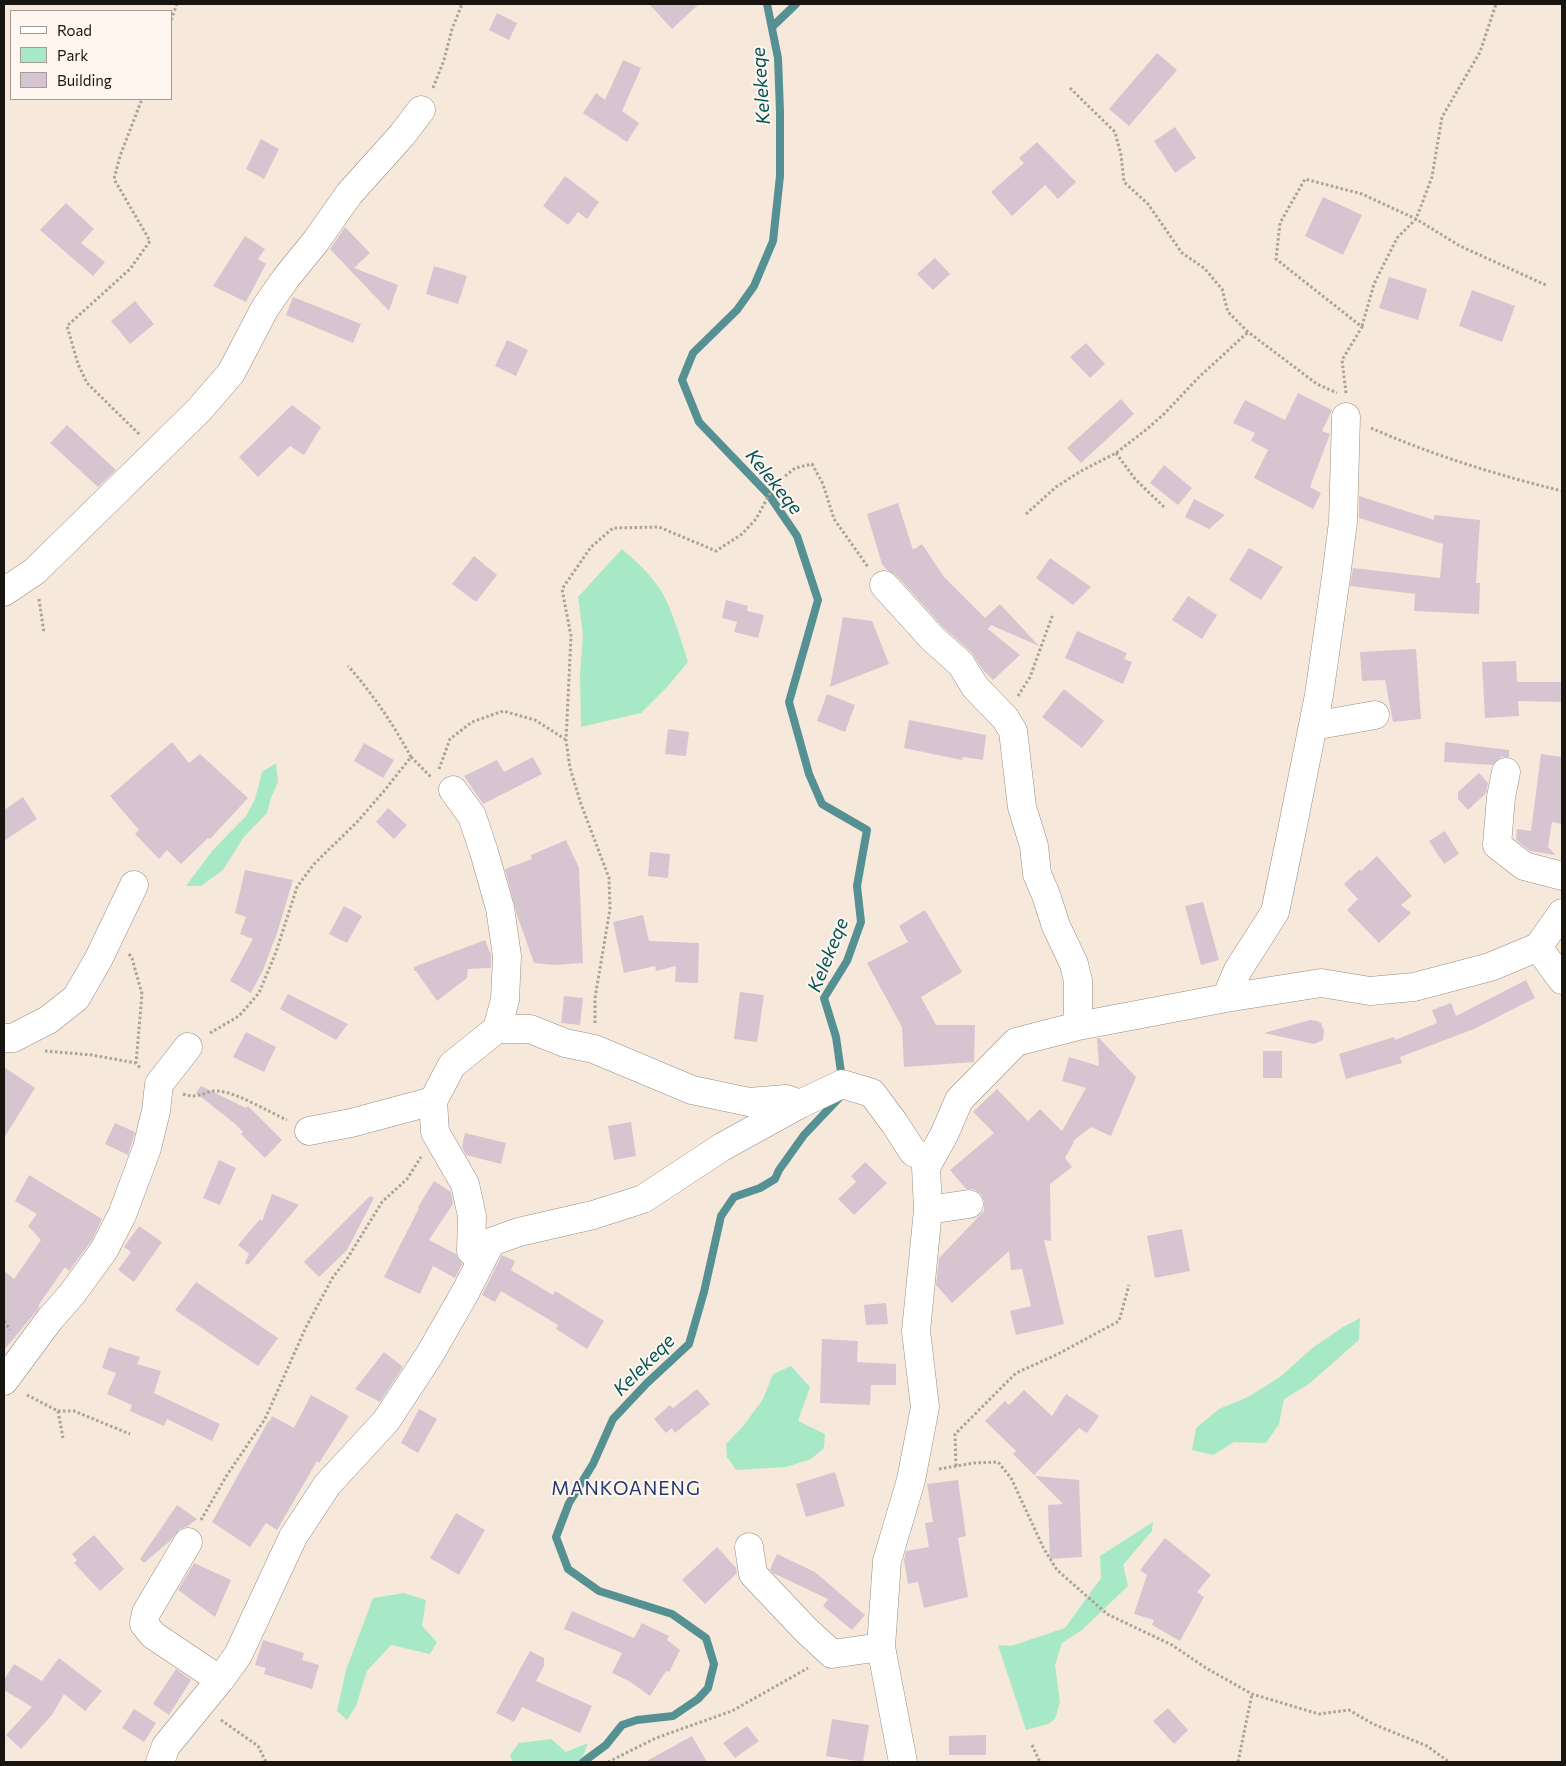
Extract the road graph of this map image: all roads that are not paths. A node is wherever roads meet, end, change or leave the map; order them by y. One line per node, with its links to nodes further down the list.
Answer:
1 (421, 110): 4 (street)
2 (1346, 417): 6 (street)
3 (884, 585): 15 (street)
4 (4, 592)
5 (1375, 715): 6 (street)
6 (1313, 726): 14 (street)
7 (1506, 772): 9 (street)
8 (443, 785): 16 (street)
9 (1562, 876)
10 (134, 885): 17 (street)
11 (1562, 913): 12 (street)
12 (1538, 947): 13 (street); 14 (street)
13 (1562, 980)
14 (1226, 998): 15 (street)
15 (1078, 1026): 22 (street)
16 (497, 1029): 19 (street); 20 (street)
17 (8, 1038)
18 (188, 1046): 26 (street)
19 (433, 1101): 21 (street); 25 (street)
20 (800, 1104): 22 (street); 25 (street)
21 (309, 1131)
22 (930, 1160): 24 (street)
23 (969, 1204): 24 (street)
24 (928, 1210): 29 (street)
25 (487, 1251): 30 (street)
26 (12, 1386)
27 (188, 1542): 30 (street)
28 (749, 1547): 29 (street)
29 (881, 1647): 32 (street)
30 (220, 1680): 31 (street)
31 (160, 1762)
32 (903, 1762)

